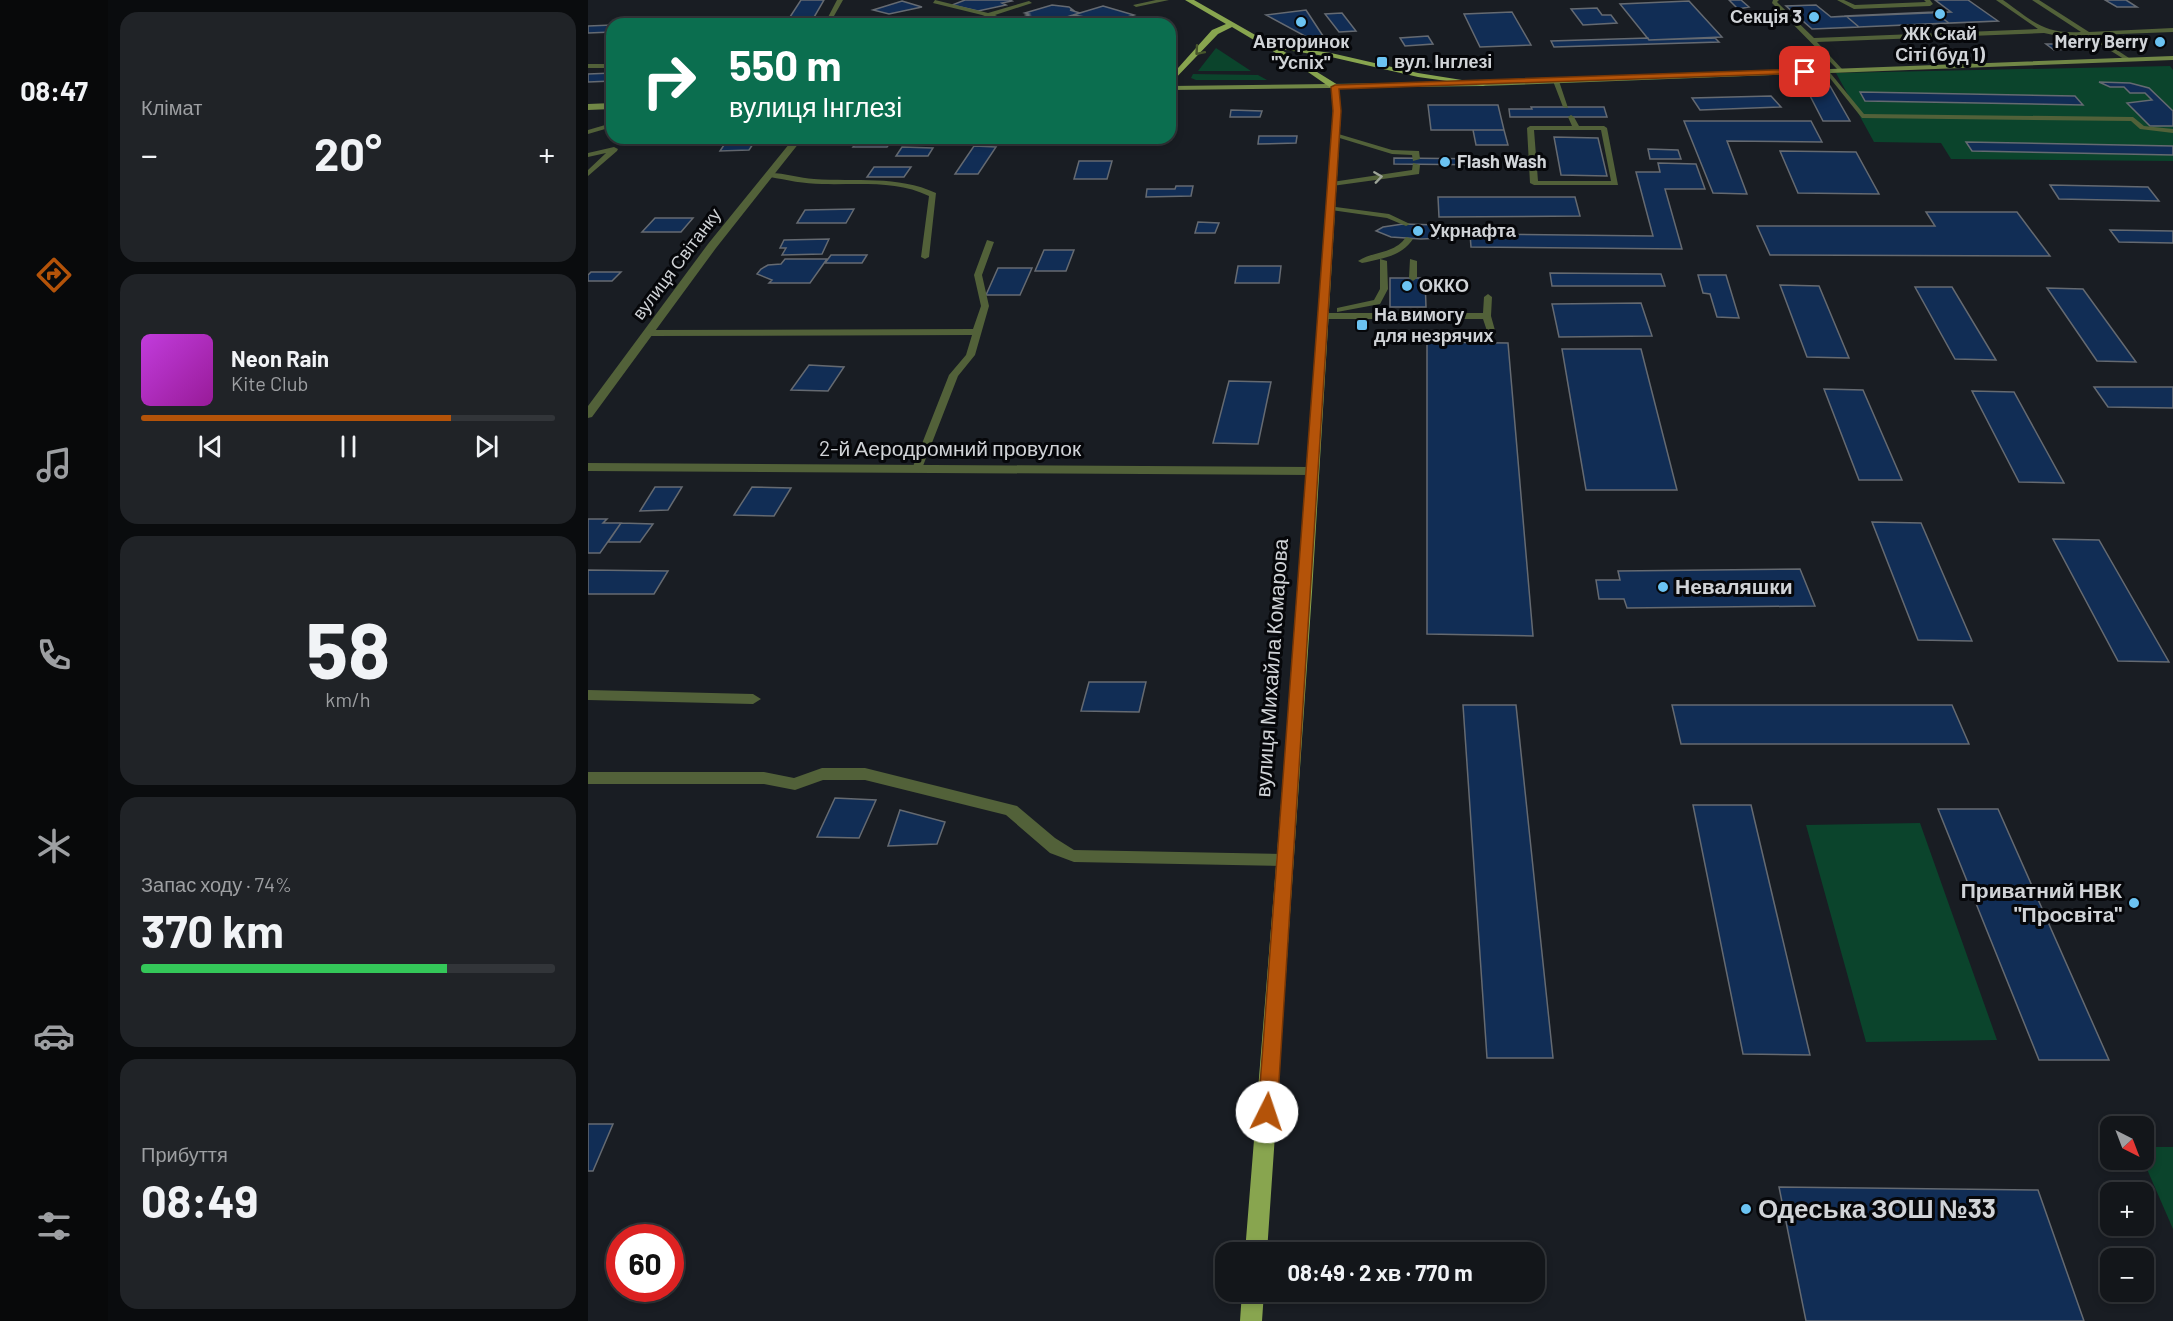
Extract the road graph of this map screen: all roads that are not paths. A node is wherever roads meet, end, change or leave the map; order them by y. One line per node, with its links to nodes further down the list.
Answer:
1 (840, 0): 13 (lane)
2 (943, 0): 12 (lane)
3 (1166, 0): 11 (lane)
4 (1190, 0): 15 (main road)
5 (1776, 0): 19 (lane)
6 (1840, 0): 7 (lane)
7 (1927, 0)
8 (1999, 0): 17 (lane)
9 (2035, 0): 18 (lane)
10 (1029, 3): 12 (lane)
11 (1136, 5)
12 (989, 15): 14 (lane)
13 (830, 18)
14 (996, 18)
15 (1231, 25): 20 (main road); 27 (main road, one-way to 27)
16 (2173, 30): 18 (lane)
17 (2044, 32): 18 (lane); 19 (lane)
18 (2090, 34): 21 (lane)
19 (1812, 40): 25 (lane)
20 (1264, 43): 29 (main road); 30 (main road)
21 (2127, 59): 22 (main road); 25 (main road)
22 (2172, 59)
23 (588, 66): 24 (lane)
24 (606, 66)
25 (1840, 70): 26 (main road)
26 (1827, 71): 28 (main road); 38 (lane)
27 (1176, 75)
28 (1556, 81): 29 (main road); 33 (lane)
29 (1483, 84): 30 (main road)
30 (1335, 87): 31 (main road); 40 (main road, вулиця Михайла Комарова)
31 (1176, 88)
32 (606, 106): 34 (main road)
33 (1566, 106)
34 (588, 107)
35 (1571, 117): 37 (lane)
36 (606, 126): 39 (lane)
37 (1576, 128): 37 (lane)
38 (2173, 131)
39 (588, 132)
40 (1335, 135): 45 (main road, вулиця Михайла Комарова); 45 (lane, one-way to 40)
41 (794, 144): 44 (street, вулиця Світанку)
42 (588, 155): 43 (lane)
43 (588, 174)
44 (770, 175): 50 (lane); 59 (street, вулиця Світанку)
45 (1332, 184): 46 (main road, вулиця Михайла Комарова)
46 (1331, 208): 47 (lane); 56 (main road, вулиця Михайла Комарова)
47 (1406, 224)
48 (1409, 239): 51 (lane)
49 (990, 242): 58 (lane)
50 (925, 257)
51 (1362, 261)
52 (1383, 261): 56 (lane)
53 (1413, 261): 54 (lane)
54 (1413, 278)
55 (1488, 297): 57 (lane)
56 (1324, 314): 57 (lane); 64 (main road, вулиця Михайла Комарова)
57 (1487, 316): 60 (lane)
58 (976, 332): 59 (lane); 63 (lane)
59 (648, 333): 61 (street, вулиця Світанку)
60 (1492, 334)
61 (588, 414)
62 (588, 467): 63 (street, 2-й Аеродромний провулок)
63 (917, 469): 64 (street, 2-й Аеродромний провулок)
64 (1311, 471): 68 (main road, вулиця Михайла Комарова)
65 (588, 695): 66 (street)
66 (753, 699)
67 (588, 778): 68 (street)
68 (1284, 860): 69 (main road, вулиця Михайла Комарова)
69 (1257, 1242)
70 (1252, 1302): 71 (main road)
71 (1251, 1321)

